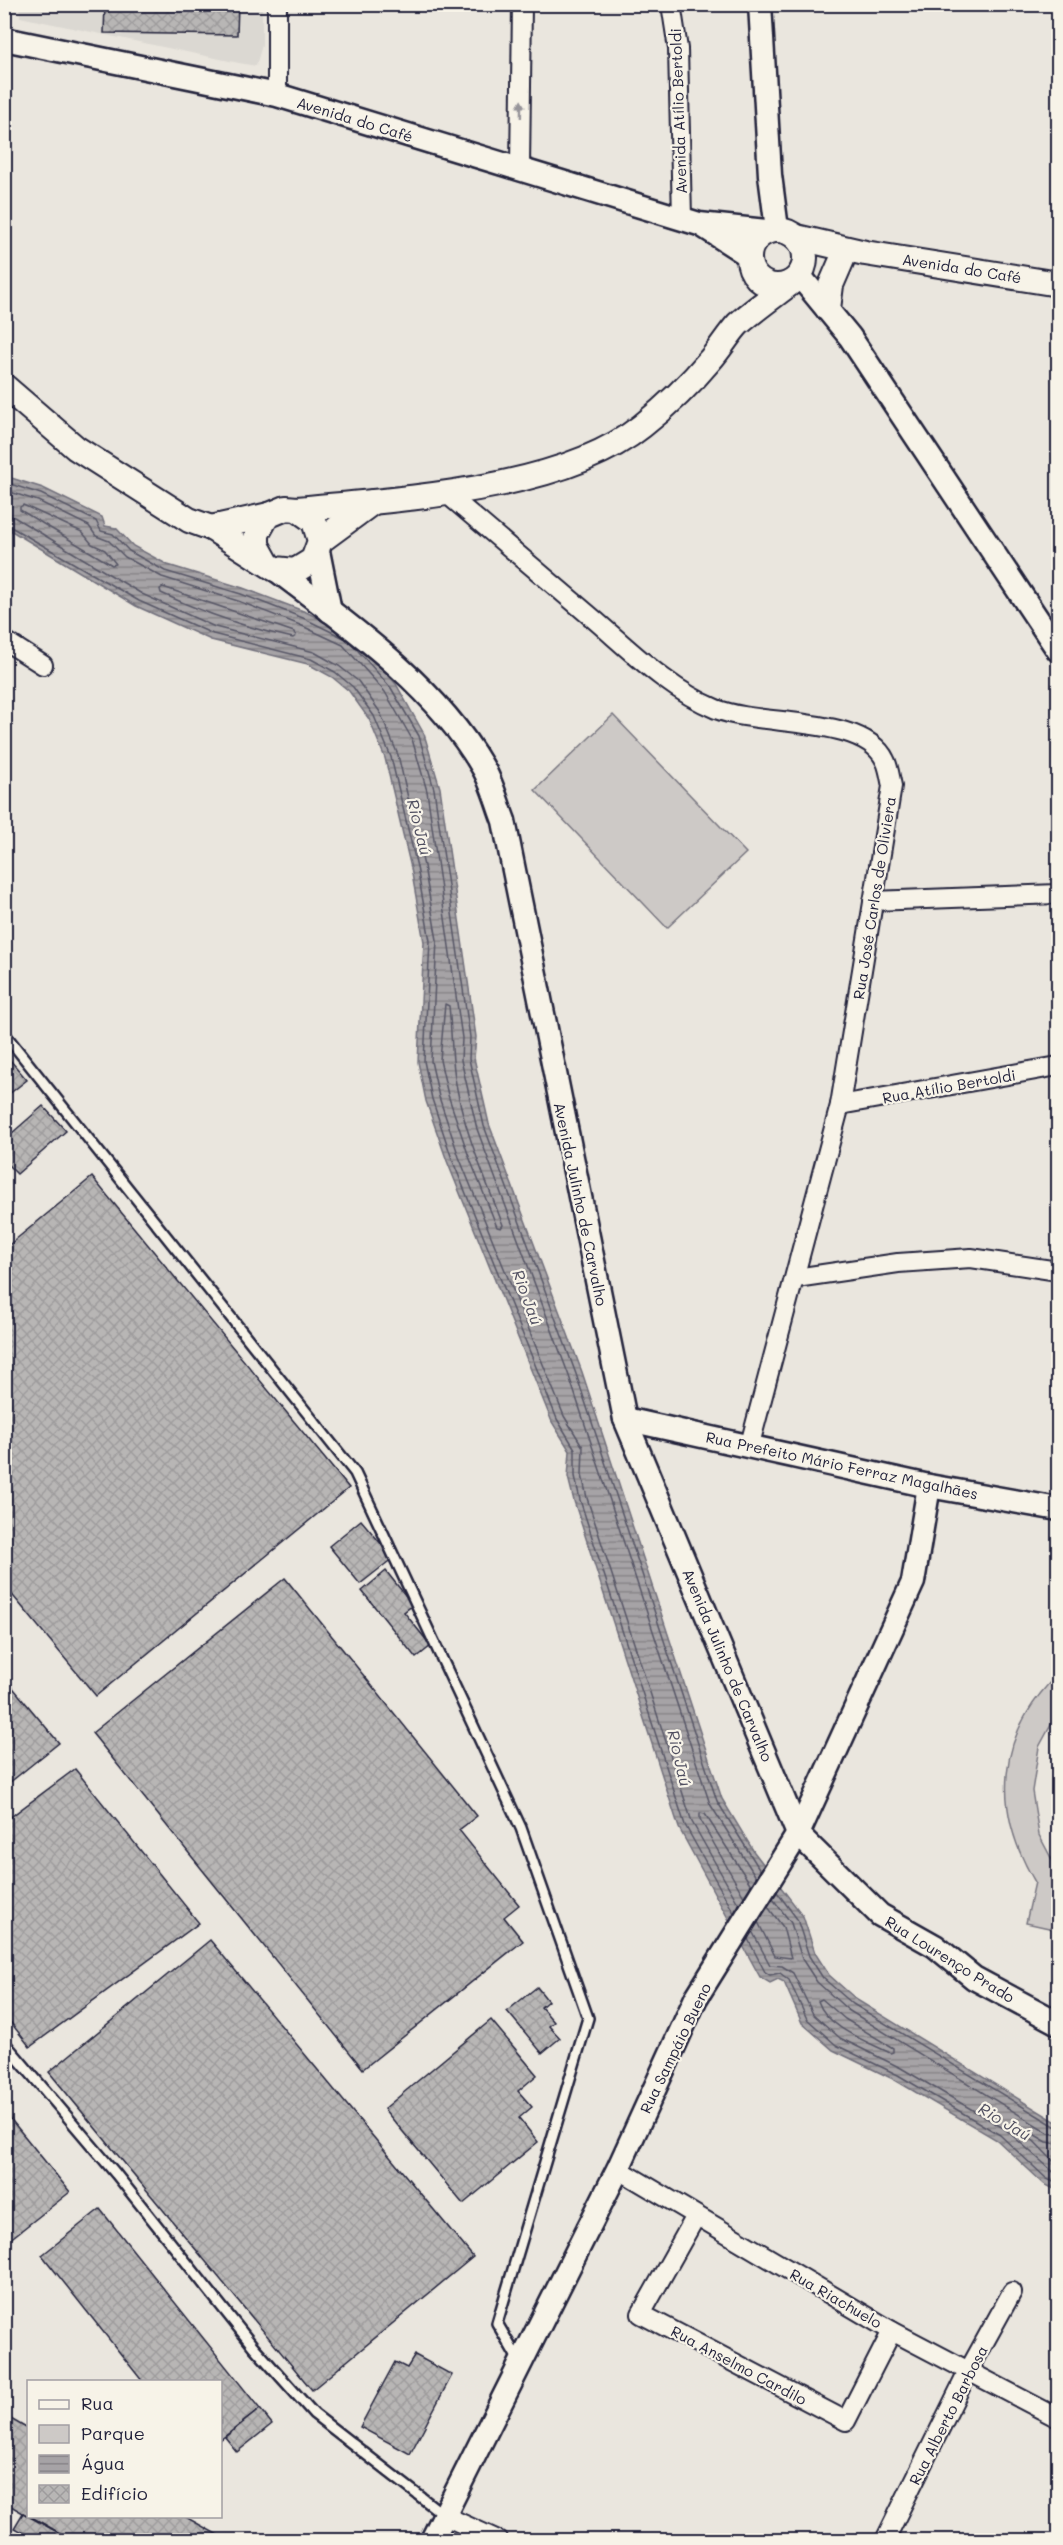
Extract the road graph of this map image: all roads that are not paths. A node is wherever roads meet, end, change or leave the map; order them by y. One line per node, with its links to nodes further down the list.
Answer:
1 (277, 4): 6 (street)
2 (522, 4): 7 (street, one-way to 2)
3 (672, 4): 8 (street, Avenida Atílio Bertoldi)
4 (760, 4): 9 (street)
5 (4, 39): 6 (street, Avenida do Café)
6 (277, 95): 7 (street, Avenida do Café)
7 (520, 168): 8 (street, Avenida do Café)
8 (690, 221): 9 (street, Avenida do Café); 11 (street, Avenida do Café)
9 (789, 251): 10 (main road, Avenida do Café); 11 (main road); 11 (main road); 13 (street); 14 (main road)
10 (855, 254): 12 (main road, Avenida do Café); 13 (main road)
11 (751, 265): 14 (main road)
12 (1059, 284)
13 (828, 309): 25 (street)
14 (738, 325): 16 (main road)
15 (4, 386): 20 (main road, Avenida Julinho de Carvalho)
16 (447, 494): 17 (main road); 28 (street, Rua José Carlos de Oliviera)
17 (375, 501): 18 (main road); 21 (main road)
18 (297, 509): 19 (main road); 21 (main road)
19 (269, 515): 20 (main road); 22 (main road)
20 (200, 524): 22 (main road, Avenida Julinho de Carvalho)
21 (319, 546): 22 (main road); 23 (street)
22 (271, 566): 23 (street, Avenida Julinho de Carvalho)
23 (330, 610): 34 (street, Avenida Julinho de Carvalho)
24 (4, 640): 26 (street)
25 (1059, 650)
26 (43, 665)
27 (1059, 894): 28 (street)
28 (873, 901): 31 (street, Rua José Carlos de Oliviera)
29 (4, 1033): 45 (lane)
30 (1059, 1066): 31 (street, Rua Atílio Bertoldi)
31 (840, 1105): 33 (street, Rua José Carlos de Oliviera)
32 (1059, 1271): 33 (street)
33 (796, 1278): 35 (street, Rua José Carlos de Oliviera)
34 (625, 1419): 35 (street, Rua Prefeito Mário Ferraz Magalhães); 38 (street, Avenida Julinho de Carvalho)
35 (750, 1444): 36 (street, Rua Prefeito Mário Ferraz Magalhães)
36 (929, 1486): 37 (street, Rua Prefeito Mário Ferraz Magalhães); 38 (street, Rua Sampáio Bueno)
37 (1059, 1509)
38 (798, 1834): 39 (street, Rua Lourenço Prado); 41 (street, Rua Sampáio Bueno)
39 (1059, 2023)
40 (4, 2042): 48 (lane)
41 (618, 2169): 42 (street, Rua Riachuelo); 45 (street, Rua Sampáio Bueno)
42 (696, 2216): 44 (street, Rua Riachuelo); 44 (street, Rua Anselmo Cardilo)
43 (1012, 2292): 46 (street, Rua Alberto Barbosa)
44 (892, 2331): 46 (street, Rua Riachuelo)
45 (522, 2366): 48 (street, Rua Sampáio Bueno)
46 (969, 2370): 47 (street, Rua Riachuelo); 51 (street, Rua Alberto Barbosa)
47 (1059, 2418)
48 (444, 2516): 49 (street, Rua Sampáio Bueno); 50 (street)
49 (432, 2541)
50 (498, 2541)
51 (885, 2541)

